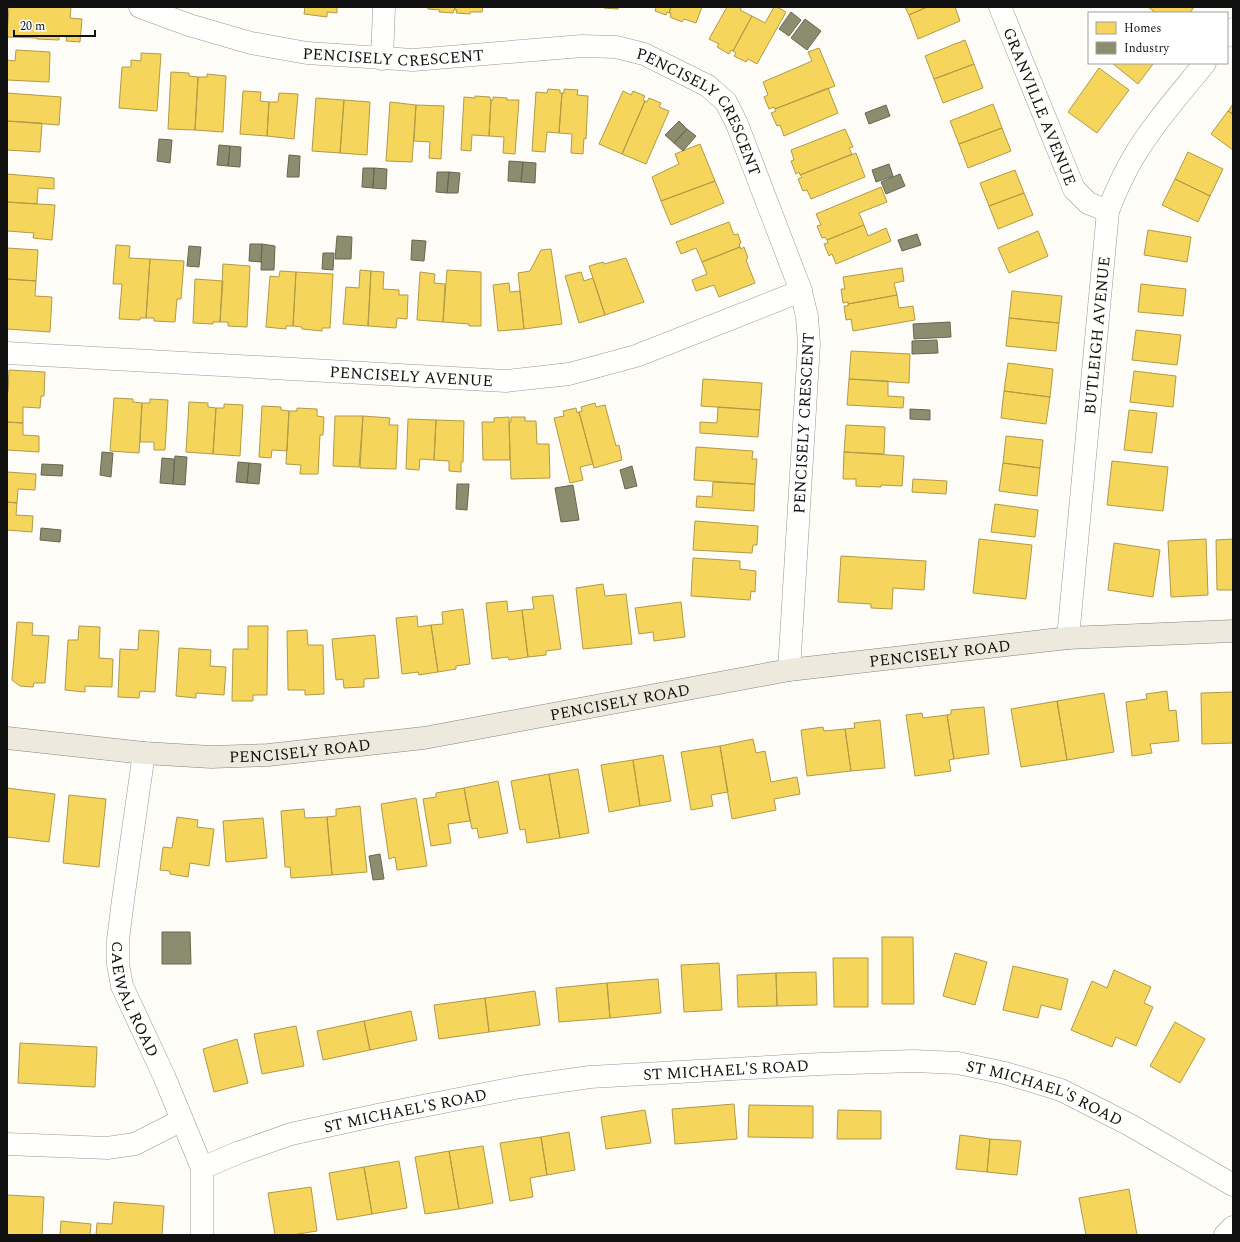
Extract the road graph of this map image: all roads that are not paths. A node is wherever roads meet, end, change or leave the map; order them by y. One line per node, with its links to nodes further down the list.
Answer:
1 (140, 7): 4 (street, PENCISELY CRESCENT)
2 (384, 7): 4 (street)
3 (1000, 7): 6 (street, GRANVILLE AVENUE)
4 (382, 59): 7 (street, PENCISELY CRESCENT)
5 (1204, 64): 6 (street, BUTLEIGH AVENUE)
6 (1108, 211): 10 (street, BUTLEIGH AVENUE)
7 (800, 292): 8 (street, PENCISELY AVENUE); 11 (street, PENCISELY CRESCENT)
8 (7, 353)
9 (1233, 631): 10 (main road, PENCISELY ROAD)
10 (1068, 638): 11 (main road, PENCISELY ROAD)
11 (789, 670): 13 (main road, PENCISELY ROAD)
12 (7, 738): 13 (main road, PENCISELY ROAD)
13 (144, 753): 14 (street, CAEWAL ROAD)
14 (182, 1120): 15 (street); 16 (street, CAEWAL ROAD)
15 (7, 1144)
16 (202, 1168): 17 (street, ST MICHAEL'S ROAD); 19 (street, CAEWAL ROAD)
17 (1233, 1185)
18 (1233, 1227): 20 (street)
19 (202, 1235)
20 (1226, 1235)

